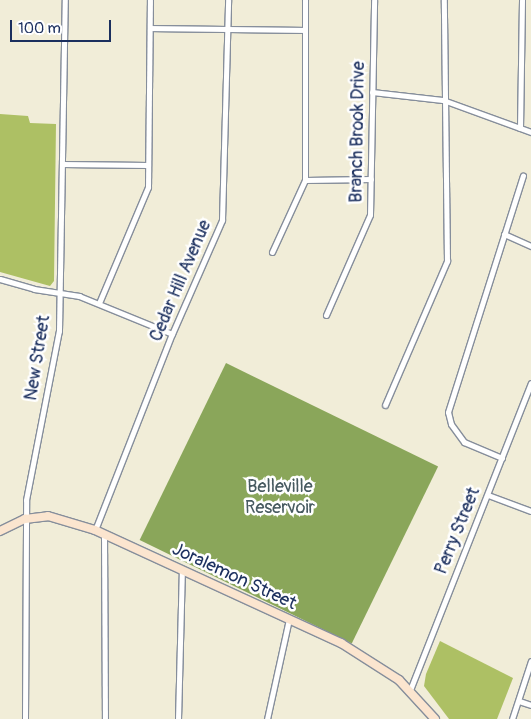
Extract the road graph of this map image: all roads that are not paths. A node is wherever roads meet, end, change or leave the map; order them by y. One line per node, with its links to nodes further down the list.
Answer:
1 (65, 0): 15 (street, New Street)
2 (150, 0): 8 (street)
3 (228, 0): 9 (street, Cedar Hill Avenue)
4 (305, 0): 10 (street)
5 (374, 0): 11 (street, Branch Brook Drive)
6 (444, 0): 12 (street)
7 (522, 0): 13 (street)
8 (150, 28): 9 (street); 16 (street)
9 (227, 29): 10 (street); 27 (street, Cedar Hill Avenue)
10 (305, 30): 18 (street)
11 (372, 92): 12 (street); 19 (street, Branch Brook Drive)
12 (443, 100): 13 (street); 29 (street)
13 (520, 128): 14 (street)
14 (531, 132)
15 (62, 164): 16 (street); 24 (street, New Street)
16 (148, 164): 25 (street)
17 (523, 176): 20 (street)
18 (305, 180): 19 (street); 22 (street)
19 (371, 180): 26 (street, Branch Brook Drive)
20 (504, 234): 21 (street); 30 (street)
21 (531, 246)
22 (272, 252)
23 (0, 279): 24 (street)
24 (60, 292): 25 (street); 33 (street, New Street)
25 (99, 303): 27 (street)
26 (326, 316)
27 (172, 334): 35 (street, Cedar Hill Avenue)
28 (531, 383): 30 (street, Perry Street)
29 (385, 405)
30 (502, 458): 31 (street, Perry Street)
31 (488, 495): 32 (street); 40 (street, Perry Street)
32 (531, 511)
33 (25, 519): 34 (street, Joralemon Street); 35 (street, Joralemon Street); 43 (street, New Street)
34 (0, 530)
35 (95, 530): 36 (street, Joralemon Street)
36 (104, 534): 37 (street, Joralemon Street); 44 (street)
37 (182, 569): 38 (street, Joralemon Street); 45 (street)
38 (289, 619): 40 (street, Joralemon Street); 46 (street)
39 (531, 661): 41 (street)
40 (410, 690): 47 (street, Joralemon Street)
41 (518, 701): 42 (street); 48 (street)
42 (531, 705)
43 (25, 719)
44 (104, 719)
45 (178, 719)
46 (267, 719)
47 (435, 719)
48 (512, 719)

